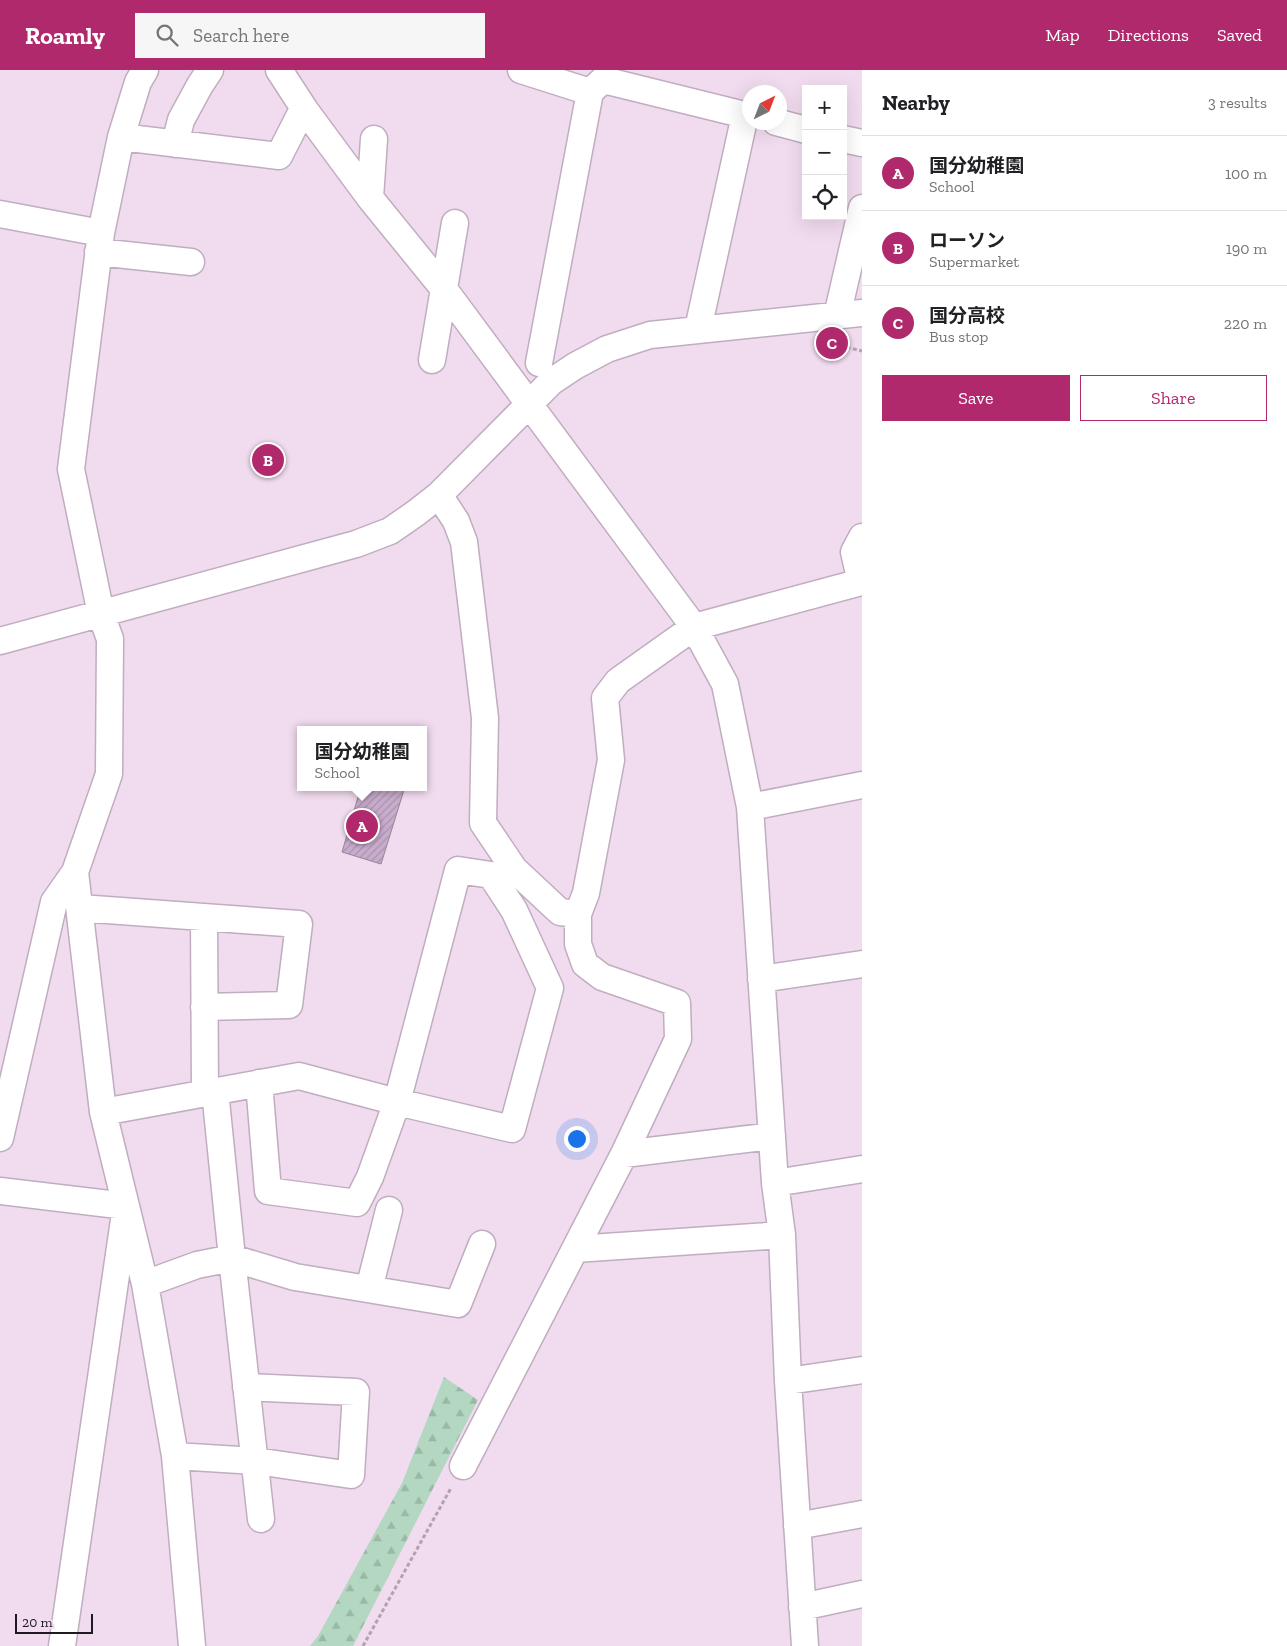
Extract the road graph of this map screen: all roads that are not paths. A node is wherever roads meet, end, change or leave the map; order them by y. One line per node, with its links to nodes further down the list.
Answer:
1 (145, 70): 11 (street)
2 (210, 70): 15 (street)
3 (279, 70): 6 (street)
4 (521, 70): 5 (street)
5 (590, 92): 7 (street); 26 (street)
6 (305, 110): 15 (street); 16 (street)
7 (742, 115)
8 (787, 125): 9 (street)
9 (802, 129)
10 (744, 130): 24 (street)
11 (121, 137): 15 (street); 20 (street)
12 (374, 139): 16 (street)
13 (847, 140): 14 (street)
14 (862, 143)
15 (175, 144)
16 (370, 198): 22 (street)
17 (862, 208): 23 (street)
18 (0, 214): 20 (street)
19 (455, 223): 22 (street)
20 (100, 242): 21 (street); 30 (street)
21 (191, 262)
22 (444, 289): 25 (street); 27 (street)
23 (850, 314): 24 (street)
24 (698, 329): 27 (street)
25 (432, 360)
26 (539, 363)
27 (529, 404): 28 (street); 31 (street)
28 (439, 495): 30 (street); 37 (street)
29 (862, 537): 31 (street)
30 (102, 614): 32 (street); 35 (street)
31 (694, 627): 34 (street); 37 (street)
32 (0, 641)
33 (862, 785): 34 (street)
34 (750, 807): 40 (street)
35 (75, 872): 36 (street); 47 (street)
36 (80, 908): 38 (street); 45 (street)
37 (578, 914): 48 (street)
38 (204, 917): 41 (street); 41 (street)
39 (862, 964): 40 (street)
40 (761, 979): 46 (street)
41 (204, 1007): 43 (street)
42 (259, 1083): 43 (street); 44 (street); 44 (street)
43 (210, 1092): 45 (street); 57 (street)
44 (397, 1102): 44 (street)
45 (103, 1112): 52 (street)
46 (772, 1136): 48 (street); 50 (street)
47 (0, 1138)
48 (624, 1154): 56 (street)
49 (862, 1169): 50 (street)
50 (775, 1183): 54 (street)
51 (0, 1191): 52 (street)
52 (126, 1206): 58 (street); 71 (street)
53 (389, 1210): 59 (street)
54 (782, 1235): 56 (street); 61 (street)
55 (482, 1244): 59 (street)
56 (575, 1249): 65 (street)
57 (232, 1258): 58 (street); 59 (street); 62 (street)
58 (145, 1284): 63 (street)
59 (369, 1289)
60 (862, 1370): 61 (street)
61 (788, 1381): 68 (street)
62 (246, 1387): 64 (street); 64 (street)
63 (175, 1456): 64 (street); 72 (street)
64 (256, 1461): 67 (street)
65 (463, 1466)
66 (862, 1514): 68 (street)
67 (262, 1519)
68 (797, 1526): 70 (street)
69 (862, 1594): 70 (street)
70 (802, 1606): 73 (street)
71 (62, 1646)
72 (192, 1646)
73 (805, 1646)

